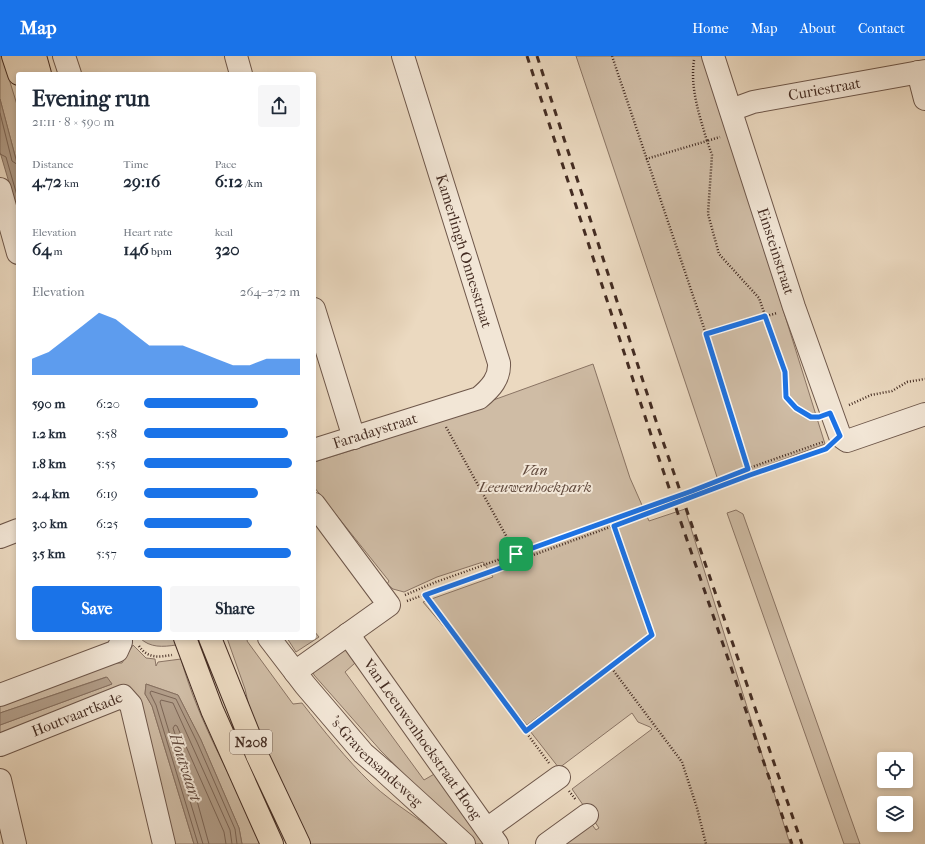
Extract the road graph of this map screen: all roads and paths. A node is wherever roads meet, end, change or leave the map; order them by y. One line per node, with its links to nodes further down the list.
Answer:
1 (13, 56): 10 (main road)
2 (34, 56): 11 (main road)
3 (64, 56): 12 (street)
4 (236, 56): 13 (street)
5 (403, 56): 26 (street, Kamerlingh Onnesstraat)
6 (612, 56): 18 (path)
7 (695, 56): 17 (path)
8 (713, 56): 15 (street, Einsteinstraat)
9 (911, 68): 14 (street); 15 (street, Curiestraat)
10 (18, 72)
11 (39, 72)
12 (69, 72)
13 (240, 72)
14 (925, 99)
15 (731, 110): 16 (street, Einsteinstraat)
16 (738, 133): 17 (path); 21 (street, Einsteinstraat)
17 (707, 140): 18 (path); 23 (path)
18 (646, 159): 24 (path)
19 (0, 189): 20 (street)
20 (16, 246)
21 (794, 307): 23 (path); 27 (street, Einsteinstraat)
22 (316, 315): 29 (street)
23 (765, 316): 24 (path); 27 (path)
24 (706, 334): 32 (path)
25 (925, 379): 27 (path)
26 (437, 411): 29 (street, Faradaystraat); 38 (path)
27 (830, 413): 30 (street, Einsteinstraat)
28 (925, 414): 30 (street)
29 (354, 438): 31 (street, Faradaystraat)
30 (844, 438): 32 (path); 33 (path)
31 (316, 449)
32 (748, 469): 33 (path); 38 (path)
33 (750, 475): 35 (path)
34 (316, 507): 41 (street)
35 (614, 526): 39 (path); 47 (path)
36 (16, 531): 37 (street)
37 (0, 537)
38 (516, 554): 39 (path); 41 (path)
39 (520, 561): 40 (path)
40 (425, 595): 41 (path); 47 (path)
41 (389, 605): 42 (street)
42 (348, 634): 48 (street); 54 (street, Van Leeuwenhoekstraat Hoog)
43 (211, 640): 58 (main road, N208)
44 (271, 640): 48 (street, 's-Gravensandeweg)
45 (129, 641): 46 (path); 49 (street)
46 (181, 646): 57 (main road, N208)
47 (610, 666): 61 (path)
48 (295, 672): 59 (street, 's-Gravensandeweg)
49 (0, 695)
50 (0, 745): 56 (street, Houtvaartkade)
51 (559, 777): 54 (street)
52 (0, 780): 55 (street)
53 (587, 816): 60 (street)
54 (492, 836)
55 (15, 844)
56 (164, 844)
57 (272, 844)
58 (299, 844)
59 (464, 844)
60 (547, 844)
61 (706, 844)

